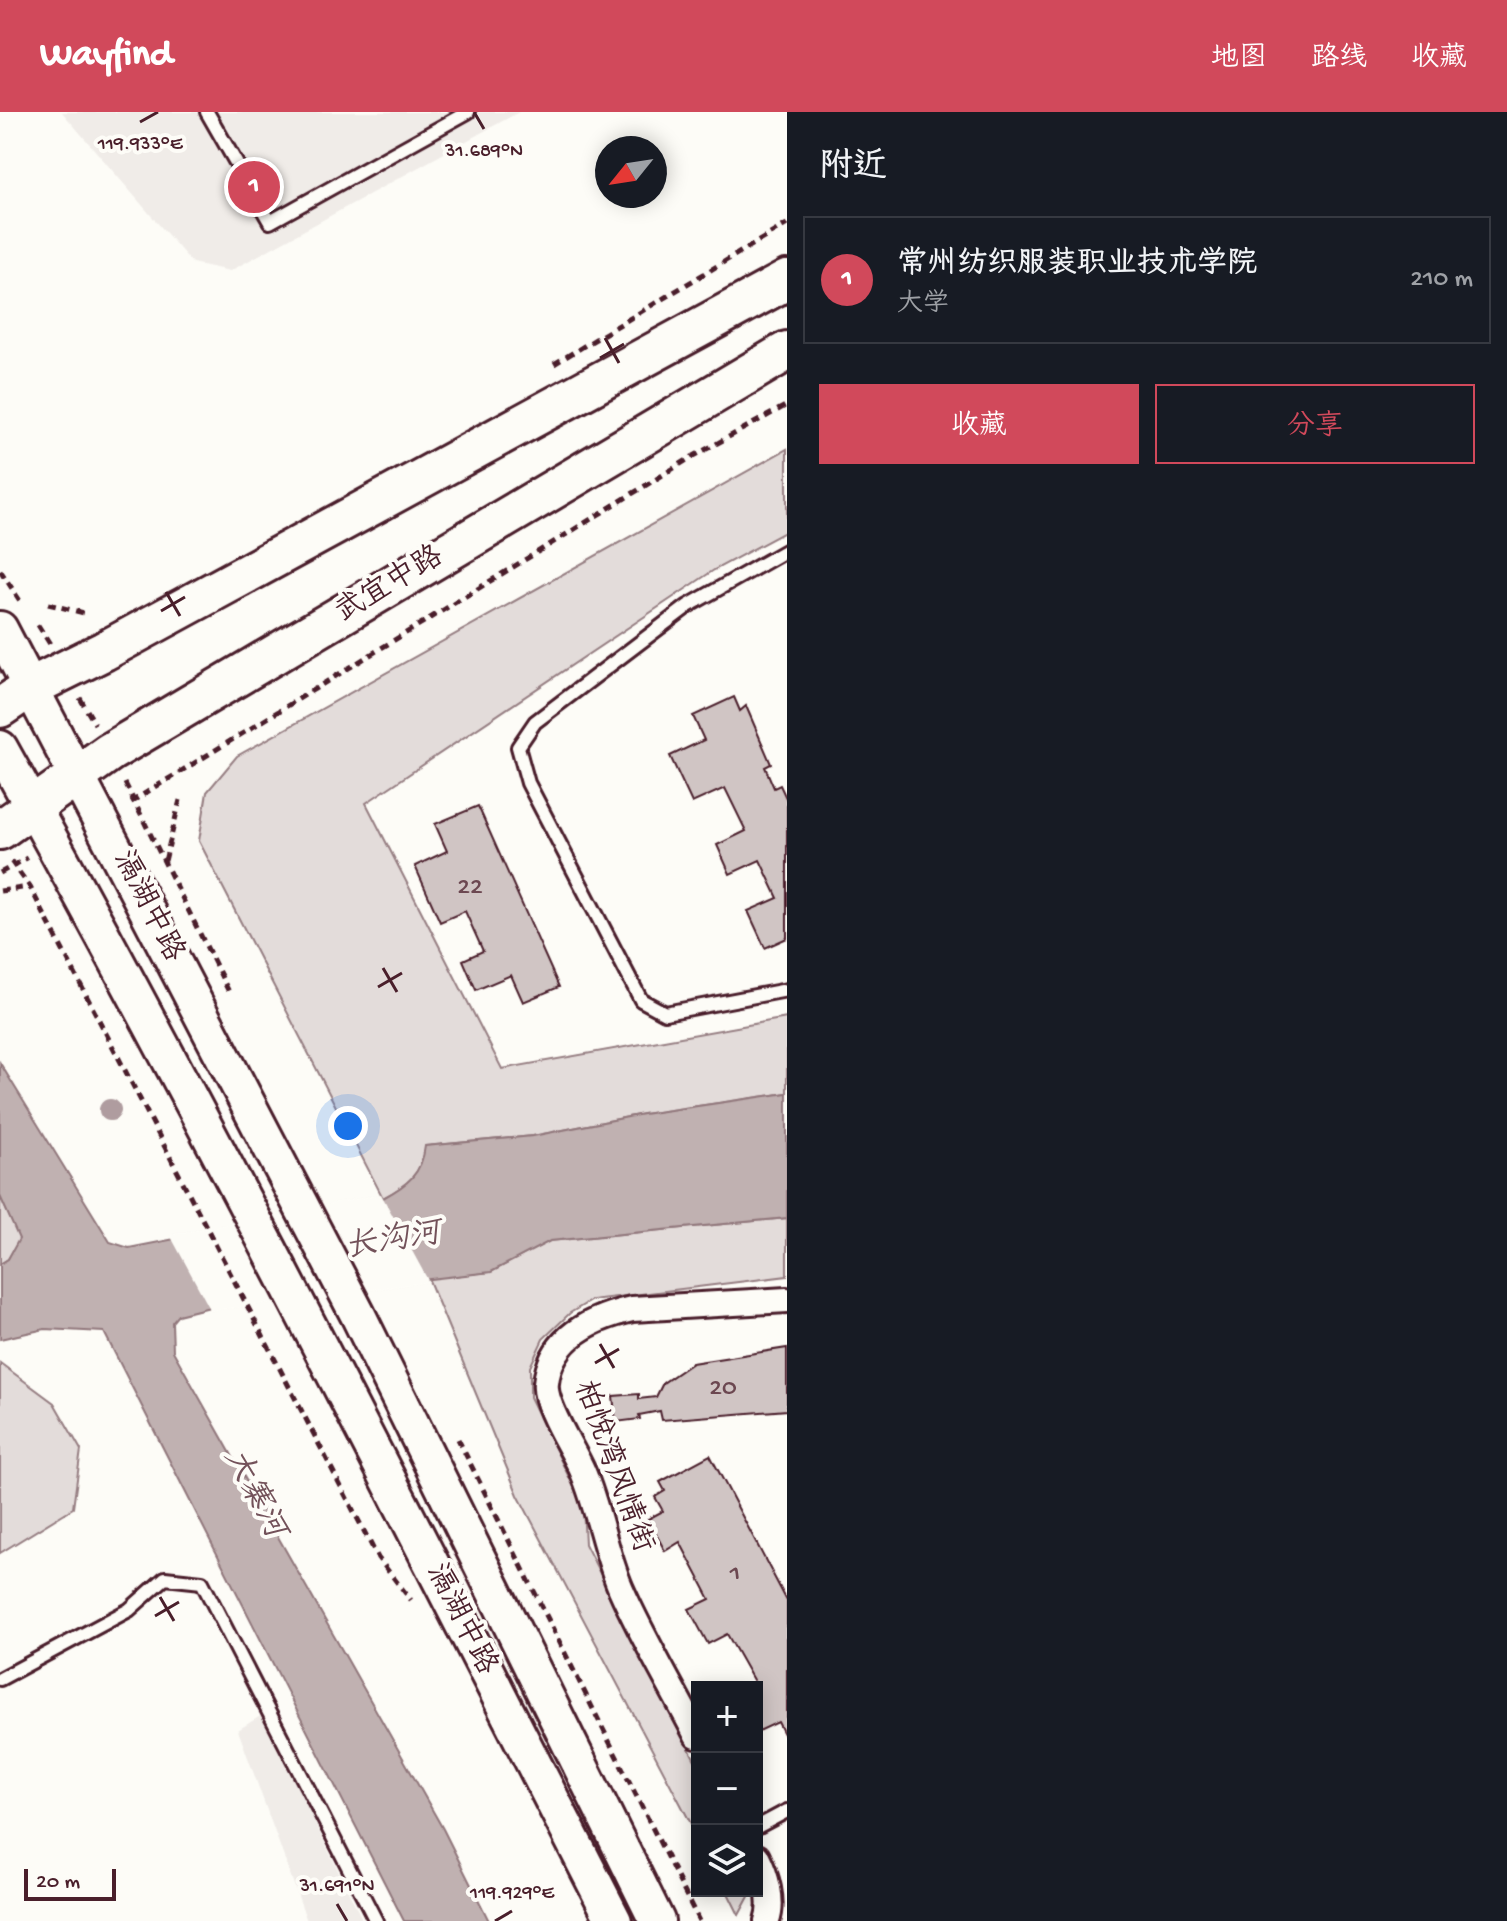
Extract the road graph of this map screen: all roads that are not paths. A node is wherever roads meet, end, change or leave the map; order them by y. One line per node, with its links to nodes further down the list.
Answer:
1 (207, 112): 2 (lane)
2 (468, 112)
3 (787, 280): 7 (main road)
4 (787, 351): 9 (main road, 武宜中路)
5 (787, 550): 12 (lane)
6 (0, 629): 7 (main road, 滆湖中路)
7 (15, 698): 9 (main road, 滆湖中路)
8 (0, 748): 10 (main road, 滆湖中路)
9 (78, 773): 10 (main road, 武宜中路); 21 (main road, 滆湖中路)
10 (16, 811): 11 (main road, 武宜中路); 20 (main road, 滆湖中路)
11 (4, 843)
12 (787, 990)
13 (787, 1300): 15 (street, 柏悦湾风情街)
14 (0, 1679): 19 (lane)
15 (691, 1724)
16 (787, 1811): 17 (lane)
17 (761, 1825)
18 (763, 1869): 22 (street)
19 (376, 1921)
20 (614, 1921)
21 (657, 1921)
22 (767, 1921)

